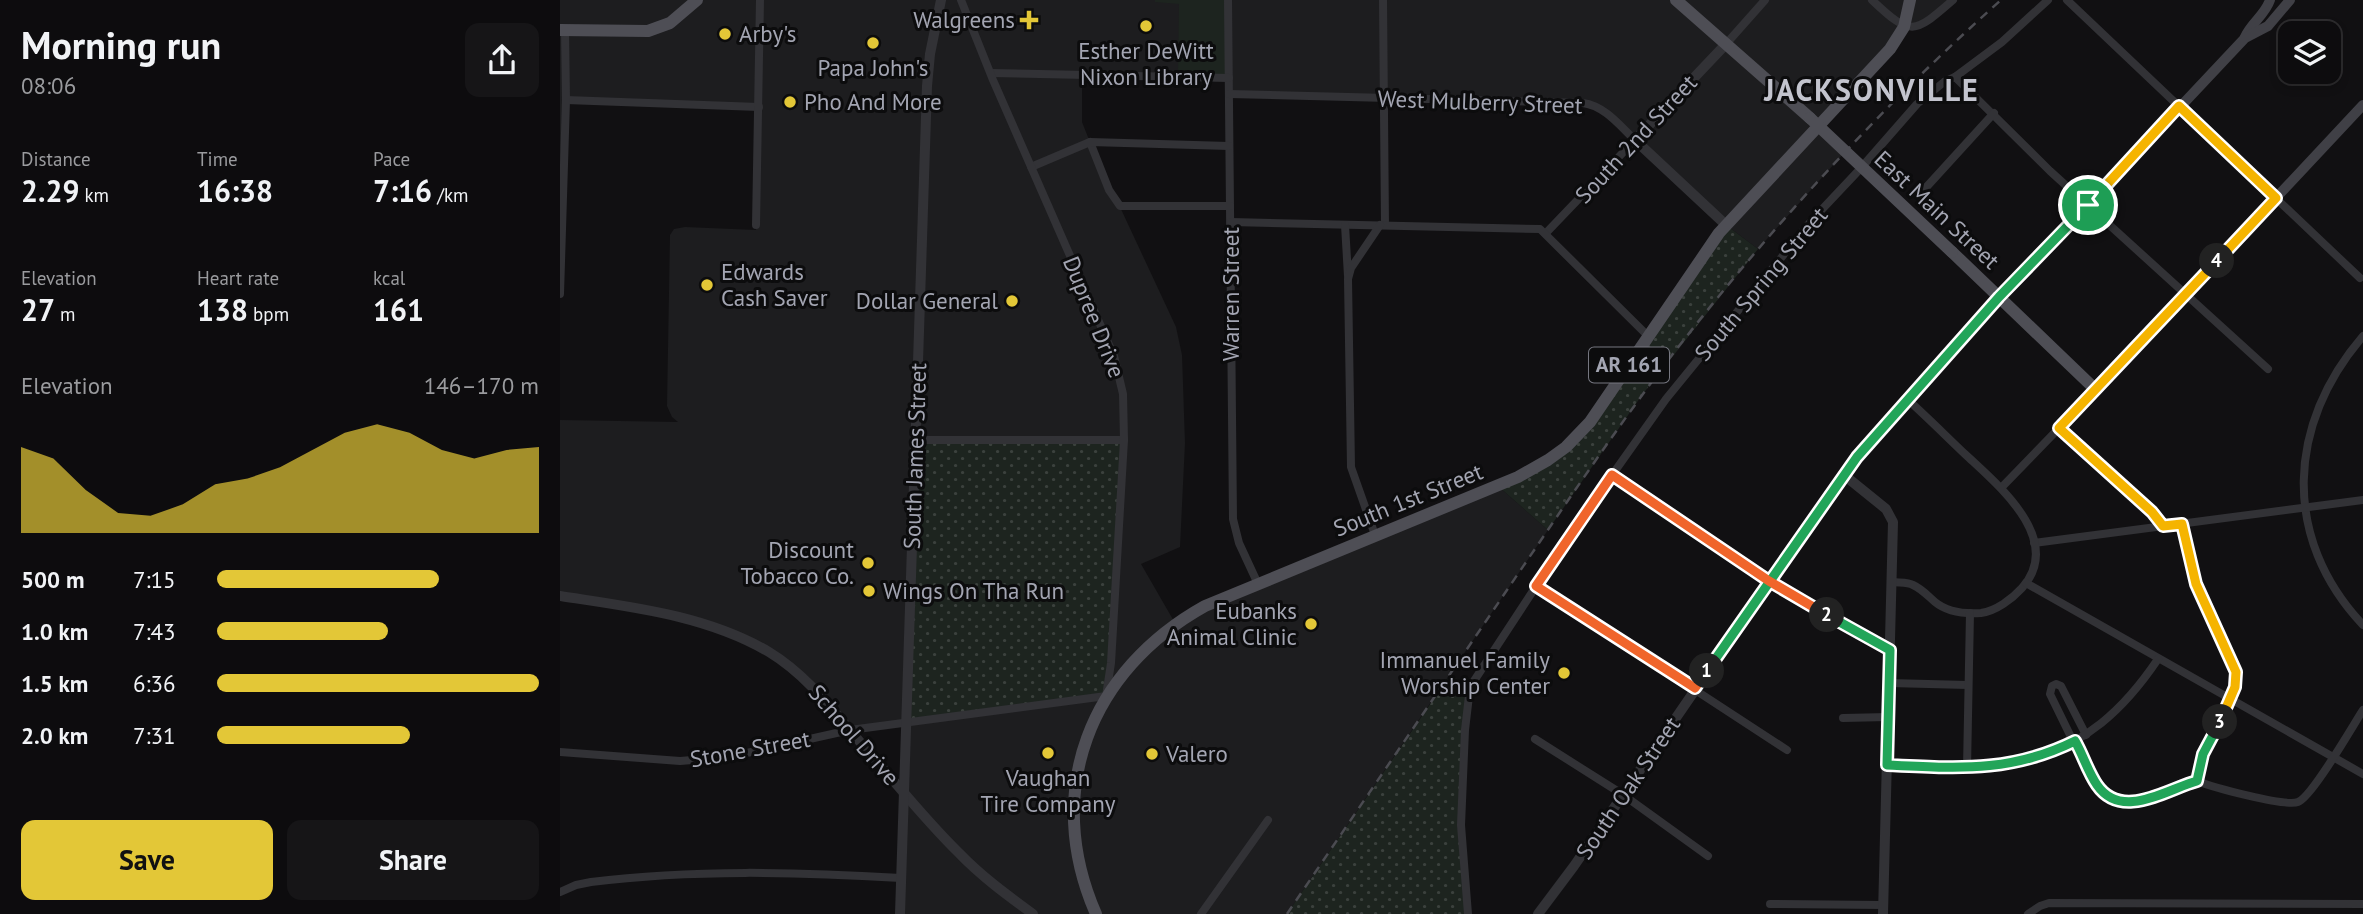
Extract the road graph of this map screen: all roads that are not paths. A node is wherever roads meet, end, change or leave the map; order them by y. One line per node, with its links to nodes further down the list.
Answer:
1 (697, 0): 17 (main road)
2 (760, 0): 28 (street)
3 (940, 0): 56 (street, South James Street)
4 (961, 0): 20 (street, Dupree Drive)
5 (1228, 0): 22 (street, Warren Street)
6 (1383, 0): 24 (street)
7 (1676, 0): 19 (main road, East Main Street)
8 (1765, 0): 19 (street)
9 (1872, 0): 16 (street)
10 (1910, 0): 16 (main road, AR 161)
11 (1954, 0): 16 (street)
12 (2048, 0): 21 (street, South Spring Street)
13 (2067, 0): 27 (street)
14 (2270, 0): 18 (main road)
15 (2290, 0): 18 (main road)
16 (1904, 27): 43 (main road, South 1st Street / AR 161)
17 (562, 30): 25 (street)
18 (2245, 38): 27 (main road)
19 (1726, 44): 30 (street, South 2nd Street); 49 (main road, East Main Street, bridge)
20 (991, 73): 22 (street); 33 (street, Dupree Drive)
21 (1955, 77): 29 (street); 58 (street, South Spring Street)
22 (1229, 78): 23 (street, Warren Street)
23 (1229, 94): 24 (street, West Mulberry Street); 32 (street, Warren Street)
24 (1383, 98): 30 (street, West Mulberry Street); 42 (street)
25 (566, 100): 28 (street); 34 (street)
26 (2363, 105): 36 (main road)
27 (2179, 106): 36 (street); 37 (main road)
28 (759, 107): 40 (street)
29 (1994, 113): 35 (street); 37 (street)
30 (1635, 140): 43 (street, West Mulberry Street); 44 (street, South 2nd Street)
31 (1090, 142): 32 (street); 33 (street); 38 (street)
32 (1229, 146): 38 (street, Warren Street)
33 (1031, 167): 57 (street, Dupree Drive)
34 (561, 183): 48 (street)
35 (1921, 193)
36 (2276, 198): 45 (street); 47 (main road)
37 (2088, 205): 47 (street); 49 (main road)
38 (1230, 206): 39 (street, Warren Street)
39 (1230, 222): 41 (street); 70 (street, Warren Street)
40 (756, 225)
41 (1345, 225): 42 (street); 46 (street)
42 (1382, 225): 44 (street); 46 (street)
43 (1726, 225): 50 (main road, South 1st Street / AR 161)
44 (1546, 233): 50 (street)
45 (2360, 278)
46 (1348, 279): 65 (street)
47 (2187, 293): 52 (street); 53 (main road)
48 (560, 294)
49 (1999, 297): 53 (main road, East Main Street); 54 (street, South Oak Street)
50 (1648, 336): 65 (main road, South 1st Street / AR 161)
51 (2363, 336): 62 (street)
52 (2268, 369)
53 (2096, 390): 55 (street)
54 (1907, 399): 59 (street, South Oak Street); 60 (street)
55 (2059, 428): 60 (street); 64 (street)
56 (915, 440): 57 (street); 85 (street, South James Street)
57 (1124, 440): 80 (street, Dupree Drive)
58 (1612, 475): 67 (street); 71 (street, South Spring Street)
59 (1844, 475): 67 (street, South Oak Street); 68 (street)
60 (2001, 488): 66 (street)
61 (2363, 500): 62 (street)
62 (2305, 508): 63 (street); 74 (street)
63 (2182, 524): 64 (street); 81 (street)
64 (2163, 526): 66 (street)
65 (1375, 536): 70 (main road, South 1st Street / AR 161)
66 (2034, 543): 69 (street)
67 (1769, 581): 75 (street); 79 (street, South Oak Street)
68 (1892, 582): 73 (street); 75 (street)
69 (2026, 583): 73 (street); 76 (street)
70 (1258, 584): 80 (main road, South 1st Street / AR 161)
71 (1536, 586): 79 (street); 110 (street, South Spring Street)
72 (560, 596): 86 (street, School Drive)
73 (1970, 612): 78 (street)
74 (2363, 625)
75 (1890, 650): 77 (street)
76 (2158, 659): 81 (street); 87 (street)
77 (1889, 683): 78 (street); 83 (street)
78 (1968, 685): 94 (street)
79 (1695, 688): 90 (street); 98 (street, South Oak Street)
80 (1106, 696): 85 (street, Stone Street); 108 (main road, South 1st Street / AR 161)
81 (2230, 699): 92 (street); 96 (street)
82 (2363, 710): 92 (street)
83 (1888, 717): 84 (street); 93 (street)
84 (1843, 718)
85 (905, 722): 86 (street, Stone Street); 97 (street, South James Street)
86 (850, 730): 91 (street, Stone Street); 97 (street, School Drive)
87 (2086, 735): 89 (street); 89 (street)
88 (1535, 738): 98 (street)
89 (2075, 741): 94 (street); 96 (street)
90 (1787, 750)
91 (560, 752)
92 (2332, 758): 95 (street); 96 (street)
93 (1887, 765): 94 (street); 105 (street)
94 (1966, 768)
95 (2363, 774)
96 (2197, 781)
97 (904, 792): 101 (street, South James Street); 107 (street, School Drive)
98 (1622, 794): 100 (street); 111 (street, South Oak Street)
99 (1268, 820): 109 (street)
100 (1708, 856)
101 (901, 877): 102 (street); 106 (street, South James Street)
102 (560, 892)
103 (1770, 904): 105 (street)
104 (2363, 904): 112 (street)
105 (1883, 909)
106 (900, 914)
107 (1033, 914)
108 (1096, 914)
109 (1201, 914)
110 (1468, 914)
111 (1538, 914)
112 (2028, 914)

